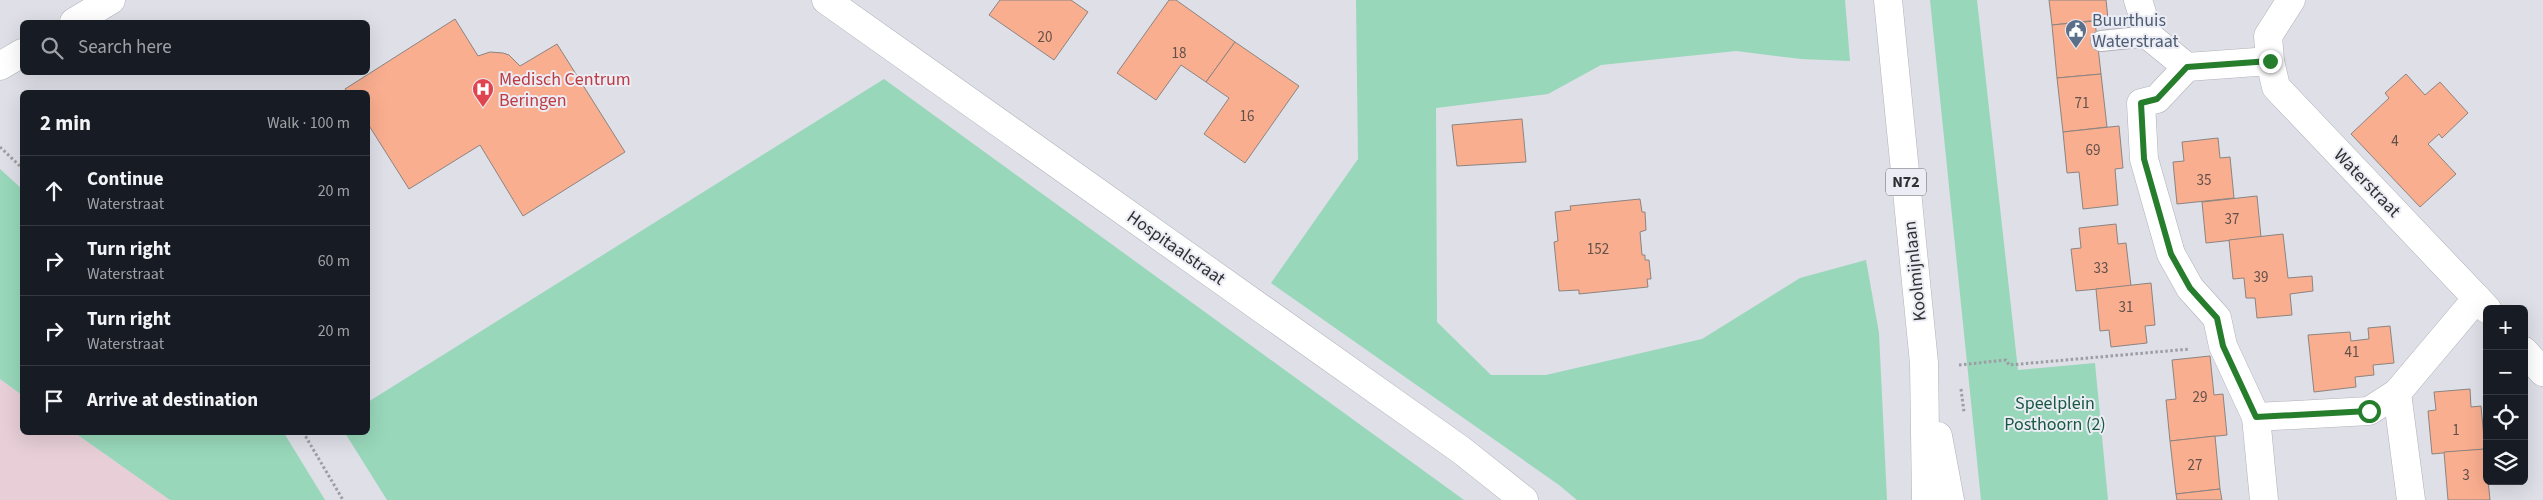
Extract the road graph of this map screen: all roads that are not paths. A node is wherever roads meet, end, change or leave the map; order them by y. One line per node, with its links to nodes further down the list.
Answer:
1 (111, 0): 6 (street)
2 (826, 0): 19 (street, Hospitaalstraat)
3 (1888, 0): 15 (street, Koolmijnlaan / N72)
4 (2138, 0): 7 (street)
5 (2291, 0): 10 (street, Waterstraat)
6 (77, 20)
7 (2149, 36): 8 (lane); 12 (street)
8 (2101, 41)
9 (20, 54): 11 (street)
10 (2270, 61): 12 (street); 13 (street, Waterstraat)
11 (0, 66)
12 (2187, 67): 18 (street)
13 (2482, 304): 17 (street, Waterstraat)
14 (2528, 355): 16 (street)
15 (1924, 364): 20 (street, Koolmijnlaan / N72); 21 (street, Koolmijnlaan / N72)
16 (2543, 372)
17 (2397, 393): 18 (street, Waterstraat); 23 (street)
18 (2256, 417): 22 (street)
19 (1524, 500)
20 (1926, 500)
21 (1950, 500)
22 (2264, 500)
23 (2411, 500)

